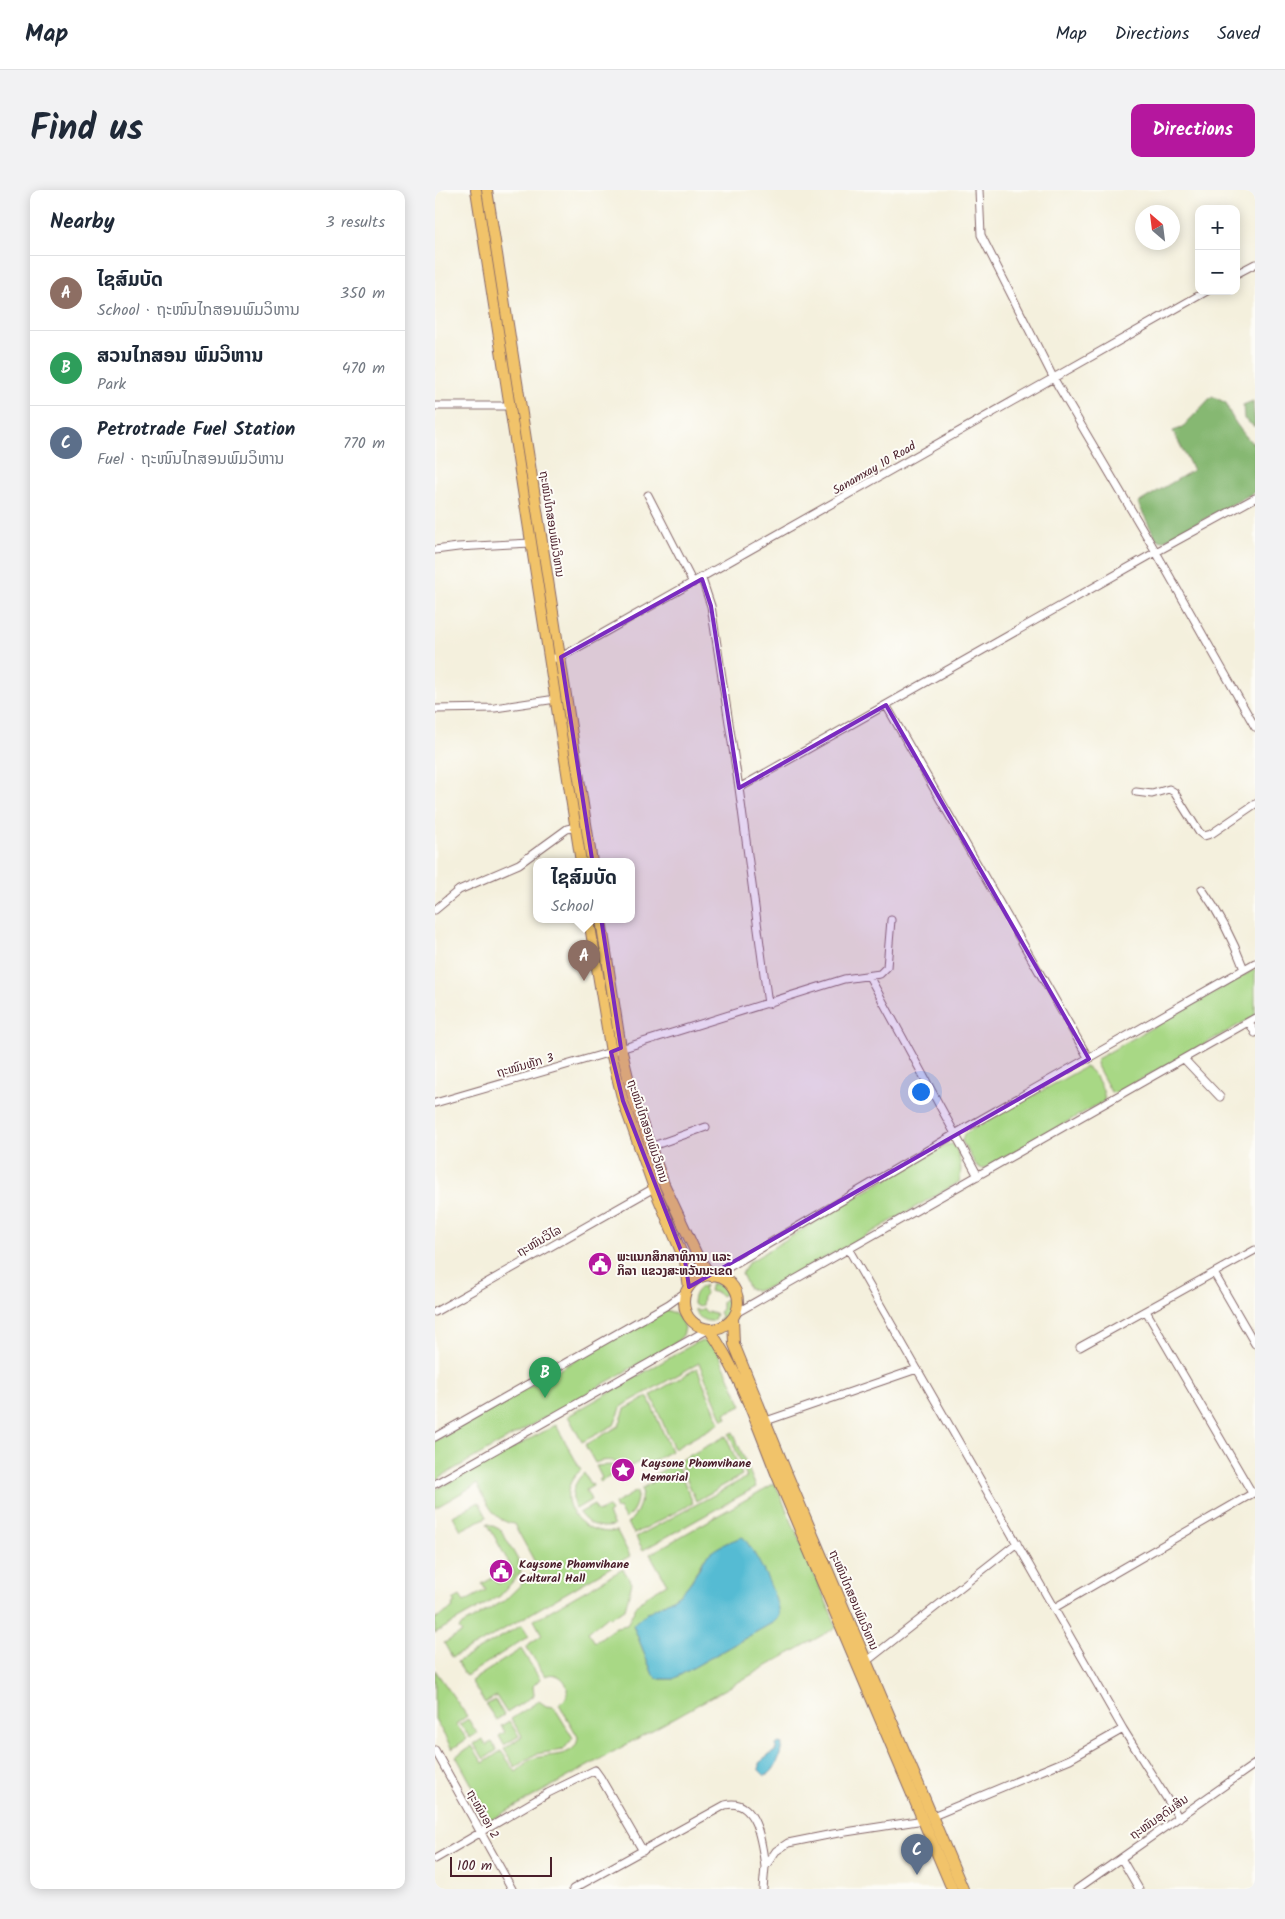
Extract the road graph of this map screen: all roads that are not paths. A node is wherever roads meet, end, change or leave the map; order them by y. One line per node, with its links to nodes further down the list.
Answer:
1 (476, 190): 9 (highway, ຖະໜົນໄກສອນພົມວິຫານ)
2 (487, 190): 17 (highway, ຖະໜົນໄກສອນພົມວິຫານ)
3 (979, 190): 7 (street)
4 (1255, 264): 5 (street)
5 (1240, 272)
6 (1200, 295): 7 (street, Sanamxay 10 Road)
7 (1054, 379): 14 (street); 15 (street, Sanamxay 10 Road)
8 (435, 406): 9 (street)
9 (509, 406): 12 (highway, ຖະໜົນໄກສອນພົມວິຫານ)
10 (648, 495): 16 (street)
11 (1255, 498): 14 (street)
12 (531, 543): 13 (street); 17 (highway, ຖະໜົນໄກສອນພົມວິຫານ)
13 (435, 550)
14 (1156, 552): 19 (street); 21 (street)
15 (702, 579): 16 (street, Sanamxay 10 Road); 22 (street)
16 (693, 584): 17 (street, Sanamxay 10 Road)
17 (555, 658): 18 (highway, ຖະໜົນໄກສອນພົມວິຫານ); 27 (highway, ຖະໜົນໄກສອນພົມວິຫານ)
18 (556, 699): 20 (street); 25 (highway, ຖະໜົນໄກສອນພົມວິຫານ)
19 (886, 705): 22 (street); 40 (street)
20 (435, 709)
21 (1255, 727)
22 (739, 788): 36 (street)
23 (1136, 792): 24 (street)
24 (1255, 804)
25 (576, 827): 26 (highway, ຖະໜົນໄກສອນພົມວິຫານ); 29 (street)
26 (580, 858)
27 (591, 858)
28 (1202, 889): 34 (street)
29 (435, 910)
30 (891, 920): 35 (street)
31 (590, 923): 39 (highway, ຖະໜົນໄກສອນພົມວິຫານ)
32 (601, 923): 39 (highway, ຖະໜົນໄກສອນພົມວິຫານ)
33 (1255, 963): 34 (street)
34 (1244, 969): 40 (street)
35 (869, 976): 36 (street, ຖະໜົນຫຼັກ 3); 45 (street)
36 (768, 1004): 39 (street, ຖະໜົນຫຼັກ 3)
37 (1252, 1020): 38 (street); 41 (street)
38 (1255, 1033)
39 (616, 1050): 43 (street, ຖະໜົນຫຼັກ 3); 46 (highway, ຖະໜົນໄກສອນພົມວິຫານ); 48 (highway, ຖະໜົນໄກສອນພົມວິຫານ)
40 (1089, 1058): 45 (street)
41 (1184, 1059): 42 (street); 47 (street)
42 (1220, 1097)
43 (435, 1103)
44 (706, 1127): 46 (street)
45 (955, 1134): 47 (street); 52 (street)
46 (650, 1147): 52 (highway, ຖະໜົນໄກສອນພົມວິຫານ)
47 (978, 1176): 49 (street)
48 (654, 1188): 53 (highway, ຖະໜົນໄກສອນພົມວິຫານ); 55 (street, ຖະໜົນວິໄລ)
49 (849, 1250): 56 (street); 60 (street)
50 (1255, 1250): 51 (street)
51 (1214, 1273): 54 (street); 58 (street)
52 (712, 1276): 53 (highway); 56 (highway)
53 (688, 1289): 57 (highway); 63 (street)
54 (1146, 1311): 59 (street); 65 (street)
55 (435, 1312)
56 (734, 1316): 57 (highway); 61 (highway, ຖະໜົນໄກສອນພົມວິຫານ)
57 (709, 1329): 61 (highway, ຖະໜົນໄກສອນພົມວິຫານ); 64 (street)
58 (1255, 1344)
59 (1080, 1347)
60 (917, 1369): 62 (street); 66 (street)
61 (757, 1412): 62 (highway, ຖະໜົນໄກສອນພົມວິຫານ); 72 (highway, ຖະໜົນໄກສອນພົມວິຫານ)
62 (766, 1421): 68 (highway, ຖະໜົນໄກສອນພົມວິຫານ)
63 (435, 1437)
64 (435, 1484)
65 (1254, 1493): 67 (street)
66 (1017, 1543): 67 (street); 68 (street)
67 (1054, 1608): 69 (street)
68 (867, 1661): 72 (highway, ຖະໜົນໄກສອນພົມວິຫານ)
69 (1123, 1729): 72 (street); 73 (street)
70 (435, 1750): 74 (street, ຖະໜົນອາ 2)
71 (1255, 1764): 73 (street, ຖະໜົນອຸດົມສິນ)
72 (928, 1818): 78 (street); 82 (highway, ຖະໜົນໄກສອນພົມວິຫານ); 83 (highway, ຖະໜົນໄກສອນພົມວິຫານ)
73 (1179, 1818): 76 (street, ຖະໜົນອຸດົມສິນ)
74 (481, 1833): 75 (street); 77 (street); 79 (street, ຖະໜົນອາ 2)
75 (643, 1851): 78 (street); 80 (street)
76 (1121, 1858): 84 (street, ຖະໜົນອຸດົມສິນ); 85 (street)
77 (435, 1859)
78 (765, 1866): 81 (street)
79 (512, 1889)
80 (573, 1889)
81 (763, 1889)
82 (952, 1889)
83 (963, 1889)
84 (1077, 1889)
85 (1139, 1889)

